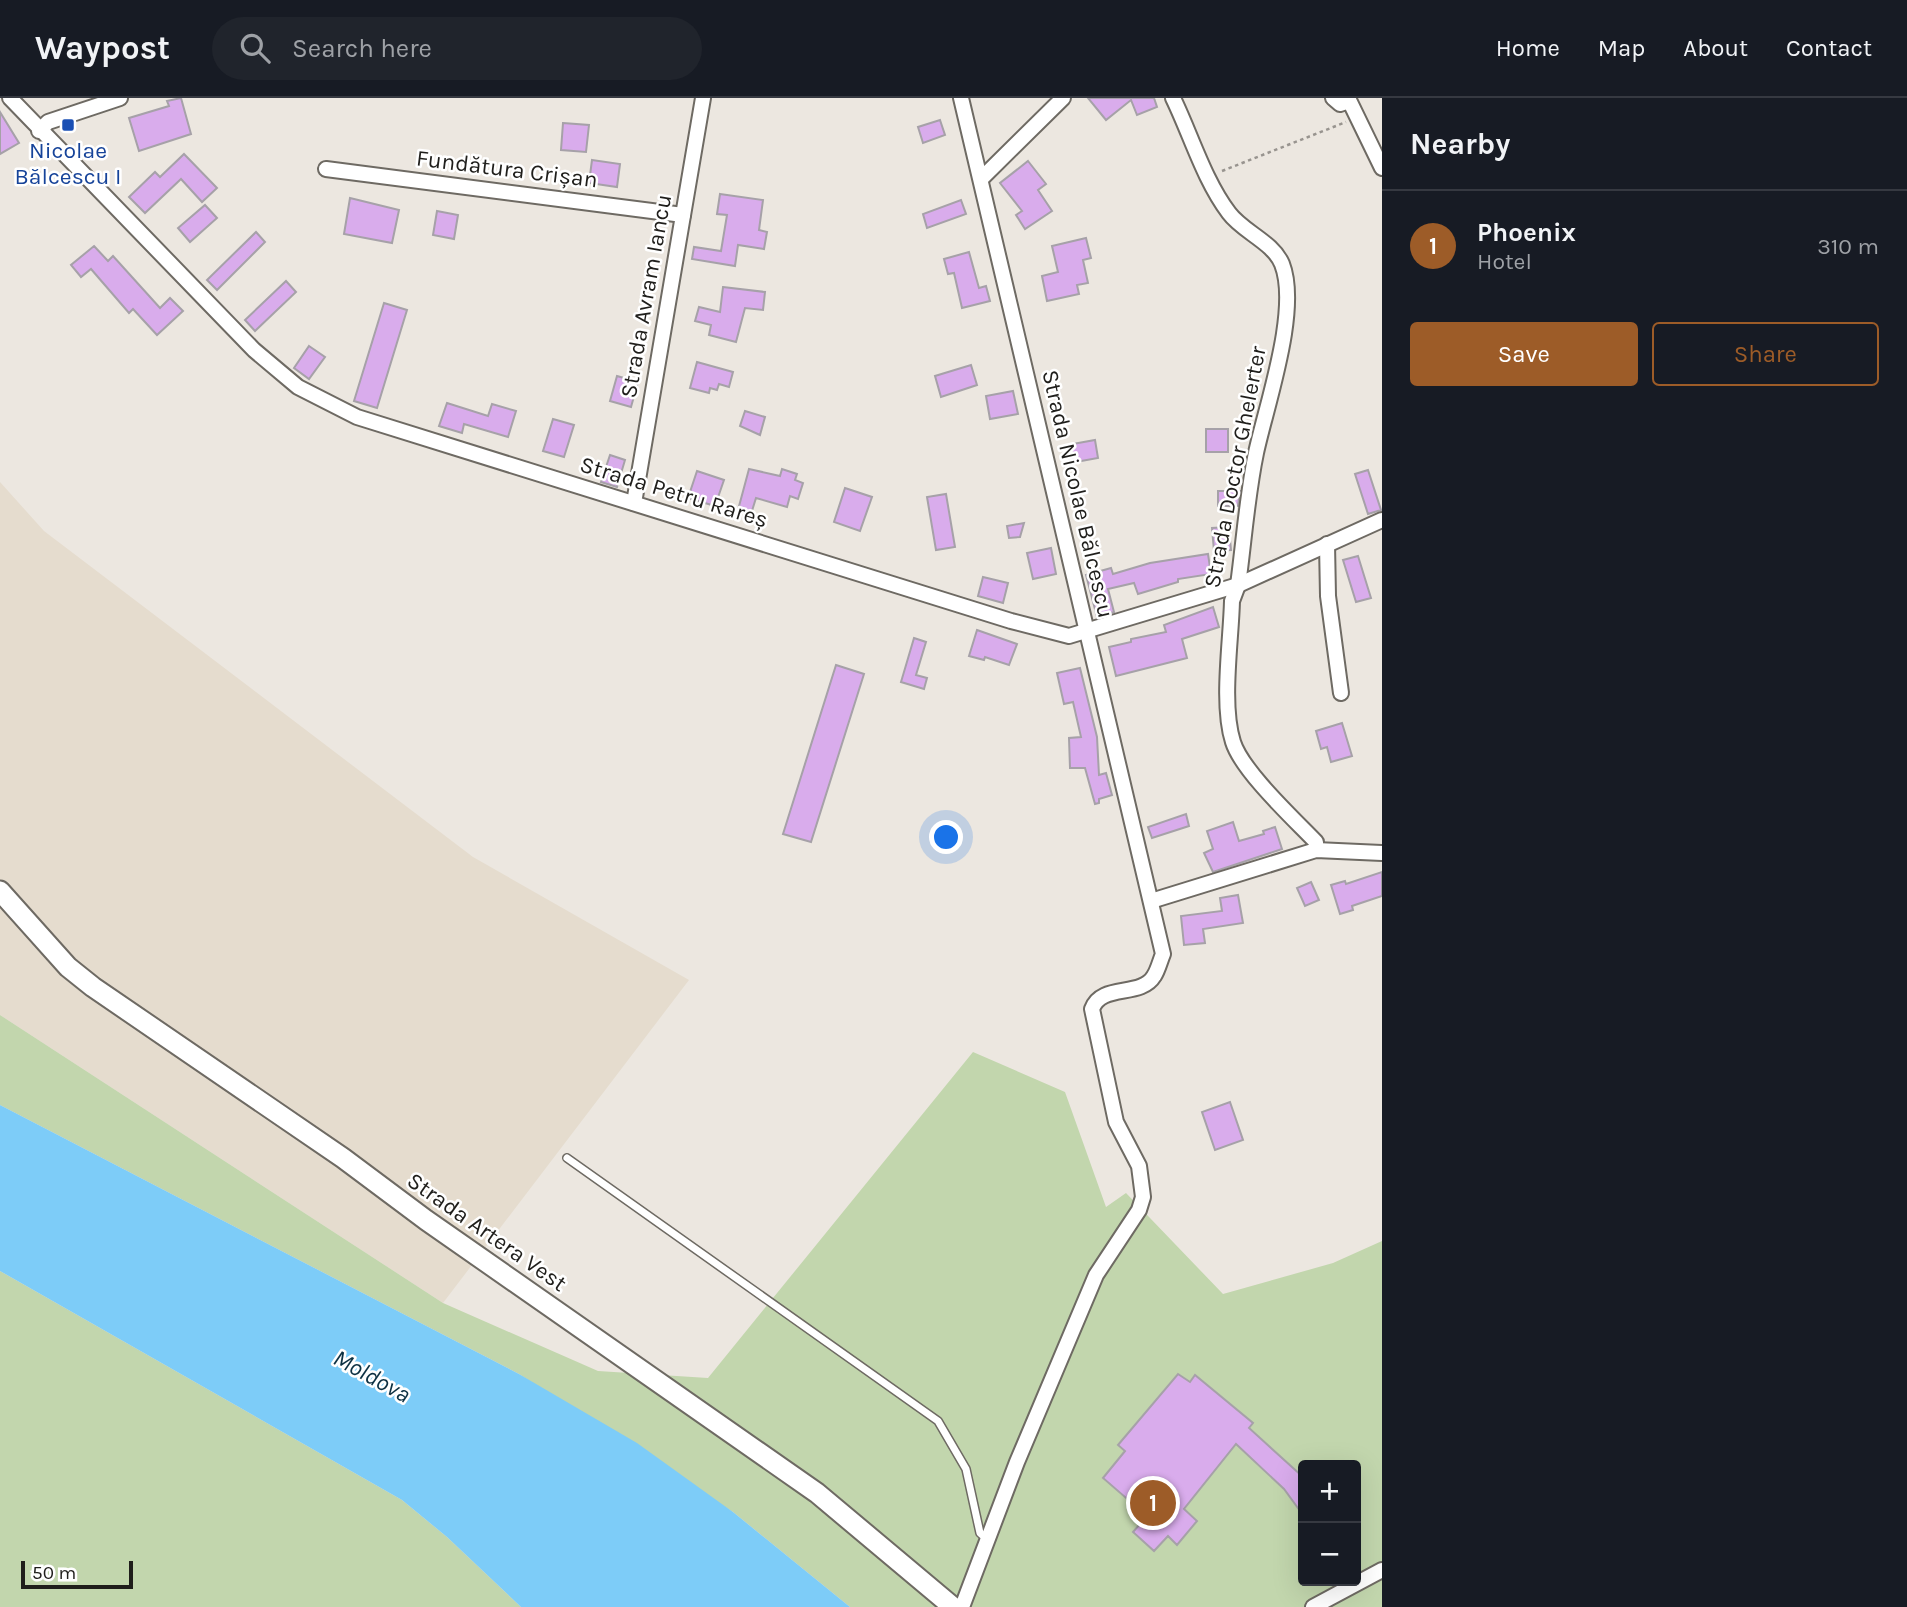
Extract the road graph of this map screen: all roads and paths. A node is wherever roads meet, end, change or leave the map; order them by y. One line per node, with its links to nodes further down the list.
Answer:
1 (10, 98): 10 (street)
2 (120, 98): 10 (street)
3 (703, 98): 15 (street, Strada Avram Iancu)
4 (961, 98): 14 (street, Strada Nicolae Bălcescu)
5 (1063, 98): 14 (street)
6 (1173, 98): 13 (street, Strada Doctor Ghelerter)
7 (1333, 98): 8 (street)
8 (1348, 99): 9 (street)
9 (1356, 118): 11 (street); 13 (path)
10 (39, 131): 16 (street, Strada Petru Rareș)
11 (1382, 167)
12 (326, 169): 15 (street, Fundătura Crișan)
13 (1209, 176): 19 (street, Strada Doctor Ghelerter)
14 (982, 178): 20 (street, Strada Nicolae Bălcescu)
15 (683, 215): 16 (street, Strada Avram Iancu)
16 (634, 503): 20 (street, Strada Petru Rareș)
17 (1382, 520): 18 (street, Strada Petru Rareș)
18 (1327, 544): 19 (street, Strada Petru Rareș); 21 (street)
19 (1238, 585): 20 (street, Strada Petru Rareș); 22 (street, Strada Doctor Ghelerter)
20 (1086, 631): 25 (street, Strada Nicolae Bălcescu)
21 (1341, 693)
22 (1317, 850): 23 (street); 25 (street)
23 (1382, 853)
24 (0, 891): 29 (main road, Strada Artera Vest)
25 (1151, 901): 27 (street, Strada Nicolae Bălcescu)
26 (567, 1158): 27 (lane)
27 (986, 1539): 30 (street)
28 (1382, 1570): 31 (street)
29 (953, 1607)
30 (962, 1607)
31 (1313, 1607)

